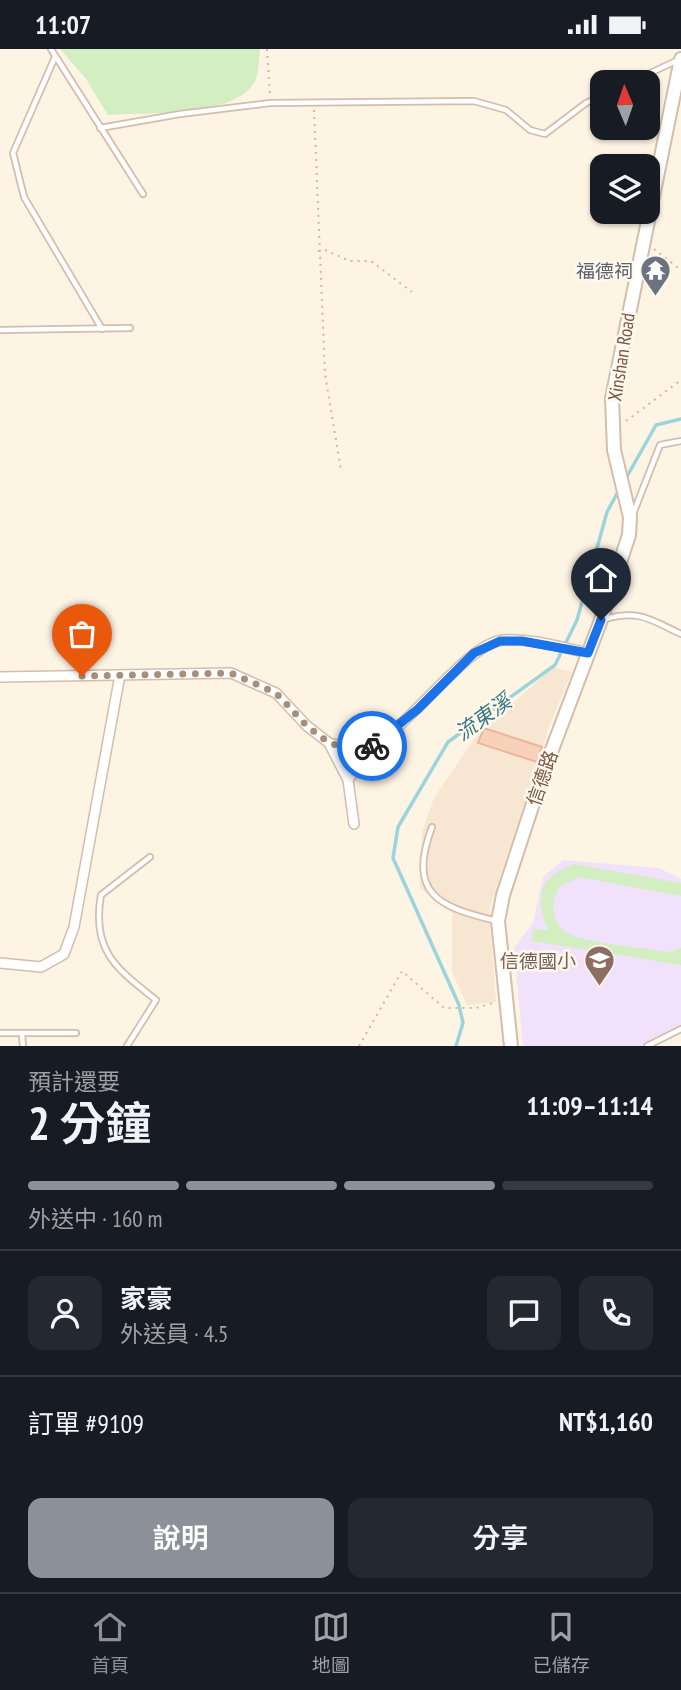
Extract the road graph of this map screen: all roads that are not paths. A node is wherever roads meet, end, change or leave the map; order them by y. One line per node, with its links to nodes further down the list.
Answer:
1 (51, 49): 2 (lane)
2 (55, 57): 6 (lane); 8 (lane)
3 (681, 59): 4 (lane); 12 (street, Xinshan Road)
4 (657, 70)
5 (590, 101): 6 (lane)
6 (100, 128): 7 (lane)
7 (143, 194)
8 (102, 328): 9 (lane); 10 (lane)
9 (130, 328)
10 (0, 330)
11 (681, 442): 12 (lane)
12 (629, 521): 13 (street, 信德路)
13 (601, 620): 14 (lane); 15 (street, 信德路)
14 (681, 634)
15 (582, 651): 19 (street); 24 (street, 信德路)
16 (120, 675): 17 (street); 18 (street); 25 (street)
17 (0, 677)
18 (329, 743): 19 (street); 20 (street)
19 (368, 749): 20 (street)
20 (348, 780): 21 (street)
21 (354, 824)
22 (432, 827): 24 (lane)
23 (150, 857): 31 (lane)
24 (498, 921): 32 (street, 信德路)
25 (0, 963)
26 (681, 1029): 33 (lane)
27 (0, 1033): 29 (lane)
28 (76, 1033): 29 (lane)
29 (22, 1035): 30 (lane)
30 (23, 1046)
31 (127, 1046)
32 (511, 1046)
33 (647, 1046)

